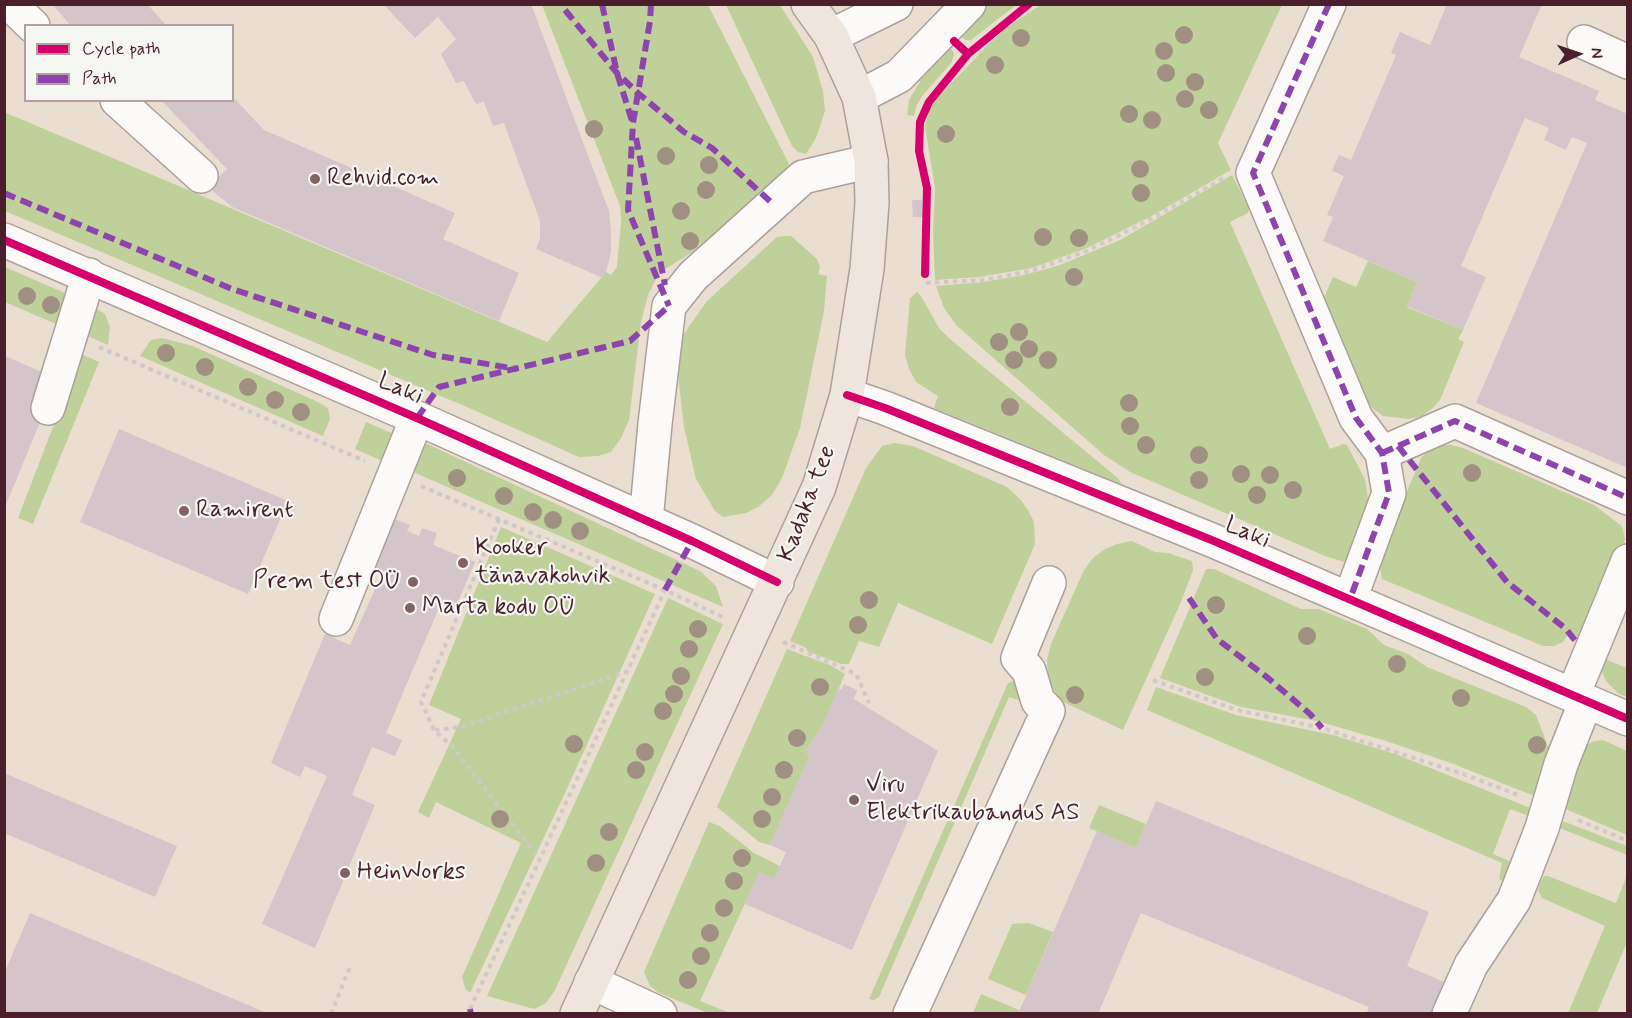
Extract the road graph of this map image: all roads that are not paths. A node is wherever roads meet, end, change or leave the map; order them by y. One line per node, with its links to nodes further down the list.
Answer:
1 (10, 4): 6 (street)
2 (808, 4): 7 (main road, Kadaka tee)
3 (896, 4): 7 (street)
4 (969, 4): 10 (street)
5 (1329, 4): 19 (street)
6 (31, 24)
7 (831, 36): 10 (main road, Kadaka tee)
8 (1584, 42): 9 (street)
9 (1628, 62)
10 (859, 96): 12 (main road, Kadaka tee)
11 (119, 102): 13 (street)
12 (871, 161): 16 (main road, Kadaka tee); 21 (street)
13 (201, 176)
14 (4, 240): 15 (street, Laki)
15 (89, 275): 17 (street); 18 (street, Laki)
16 (847, 395): 23 (main road, Kadaka tee); 26 (street, Laki)
17 (48, 408)
18 (417, 418): 21 (street, Laki); 27 (street)
19 (1382, 453): 20 (street); 26 (street)
20 (1628, 498)
21 (646, 521): 23 (street, Laki)
22 (1628, 561): 25 (street)
23 (777, 582): 30 (main road, Kadaka tee)
24 (1049, 583): 33 (street)
25 (1622, 594): 28 (street)
26 (1350, 599): 28 (street, Laki)
27 (336, 619)
28 (1579, 698): 29 (street, Laki); 34 (street)
29 (1628, 719)
30 (591, 982): 31 (main road, Kadaka tee); 32 (street)
31 (577, 1014)
32 (660, 1014)
33 (910, 1014)
34 (1449, 1014)

